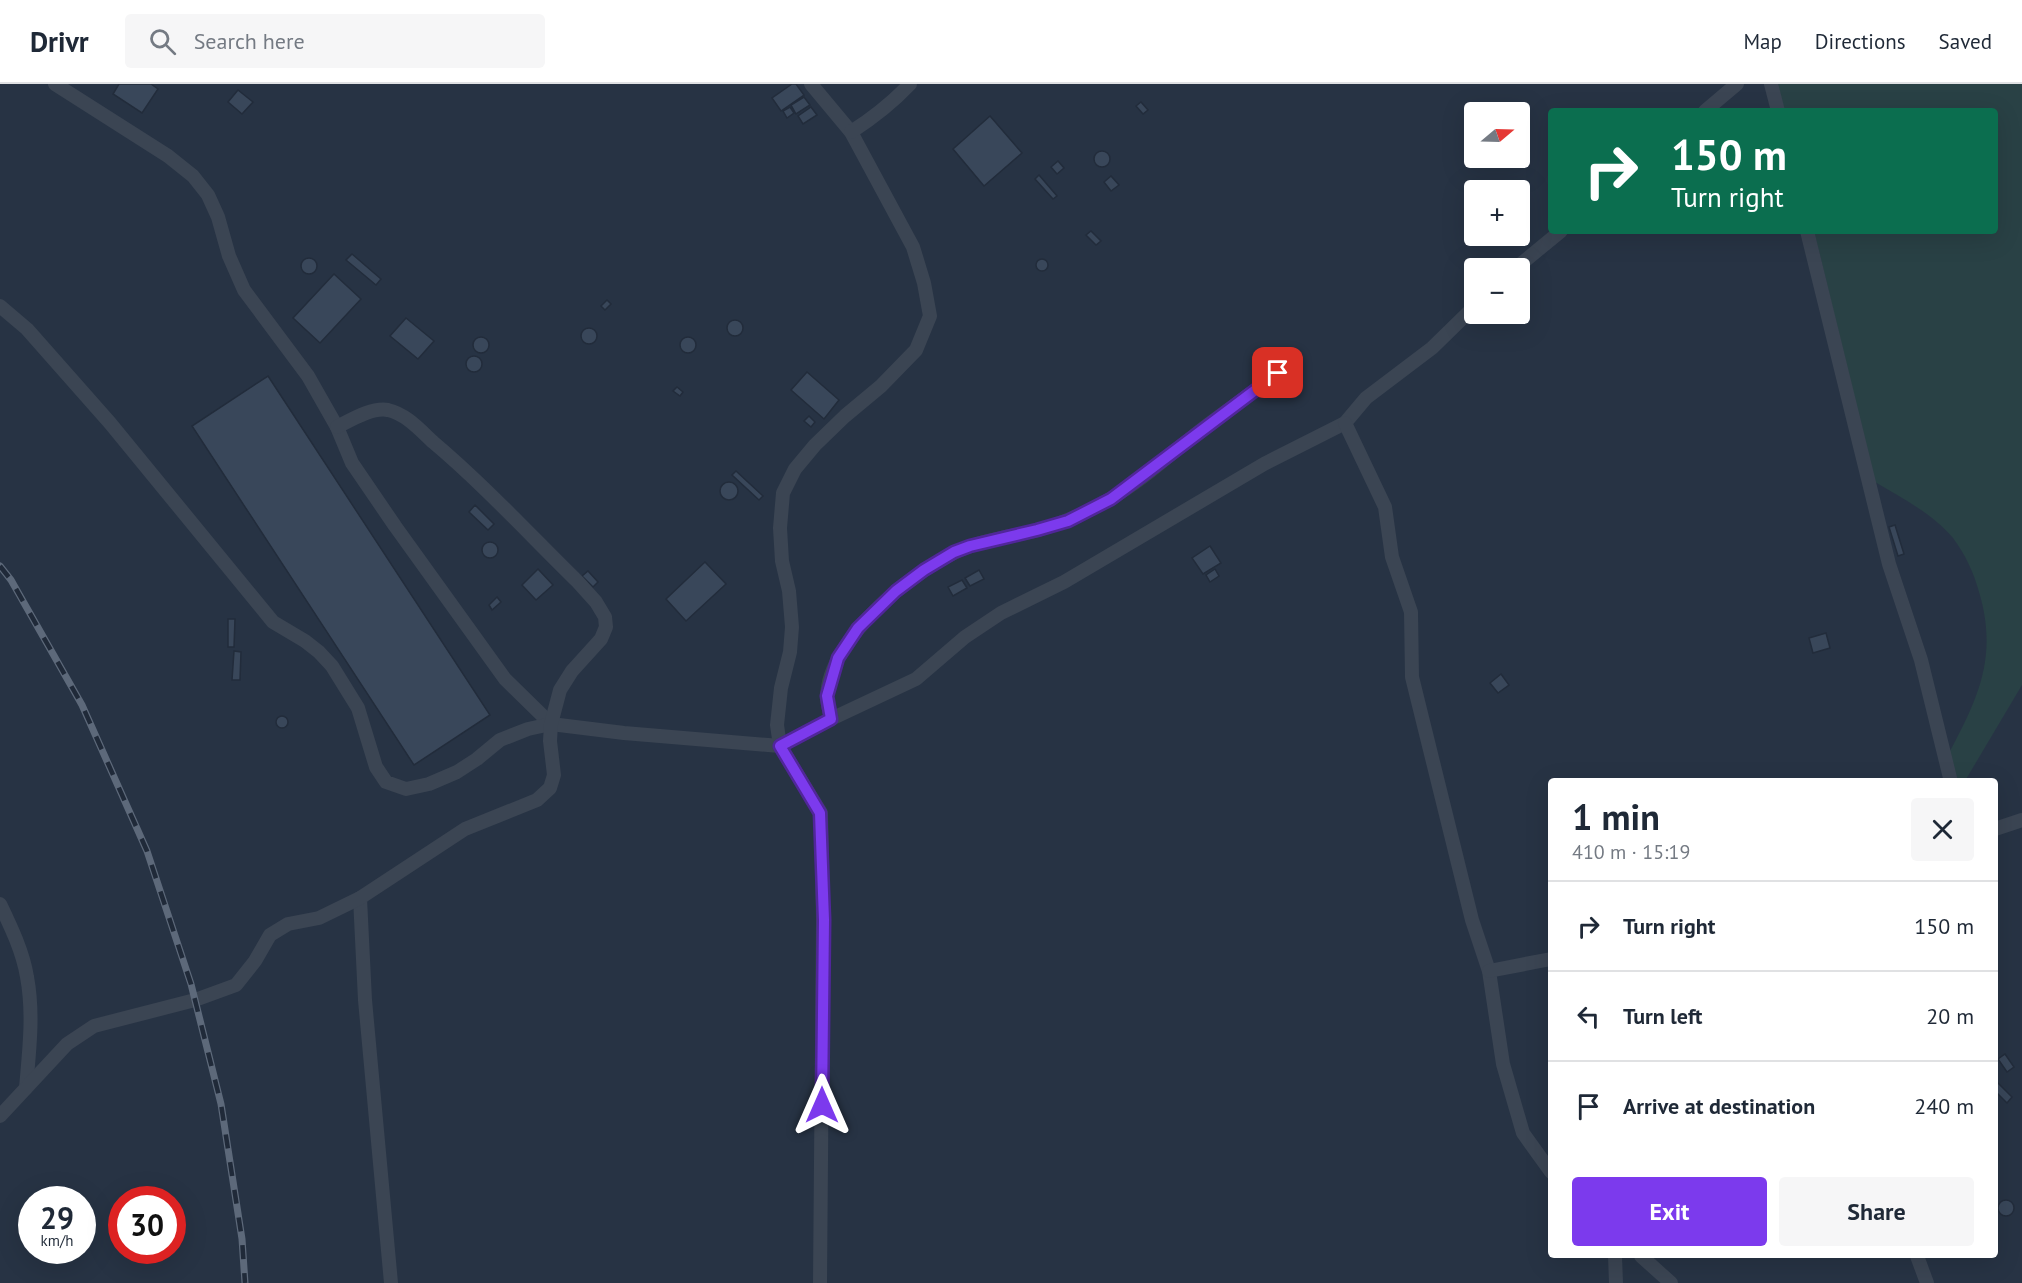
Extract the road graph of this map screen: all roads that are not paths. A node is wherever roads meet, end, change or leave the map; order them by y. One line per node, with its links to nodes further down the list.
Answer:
1 (55, 84): 16 (street)
2 (811, 84): 8 (street)
3 (910, 84): 8 (street)
4 (1737, 84): 6 (street)
5 (1771, 84): 7 (street)
6 (1709, 108)
7 (1777, 108)
8 (851, 132): 19 (street)
9 (1557, 234): 11 (street)
10 (1808, 234): 20 (street)
11 (1528, 258)
12 (0, 306): 18 (street)
13 (1464, 317): 15 (street)
14 (1278, 373): 17 (street)
15 (1345, 423): 17 (street); 26 (street)
16 (337, 427): 18 (street); 18 (street)
17 (831, 719): 19 (street)
18 (551, 724): 19 (street); 23 (street)
19 (780, 746): 34 (street)
20 (1950, 778)
21 (2022, 820): 22 (street)
22 (1998, 828)
23 (360, 898): 27 (street); 33 (street)
24 (0, 904): 27 (street)
25 (1548, 960): 26 (street)
26 (1489, 971): 29 (street)
27 (26, 1088): 28 (street)
28 (0, 1116)
29 (1548, 1168)
30 (1615, 1258): 35 (street)
31 (1643, 1258): 36 (street)
32 (1918, 1258): 37 (street)
33 (391, 1283)
34 (820, 1283)
35 (1616, 1283)
36 (1671, 1283)
37 (1927, 1283)

